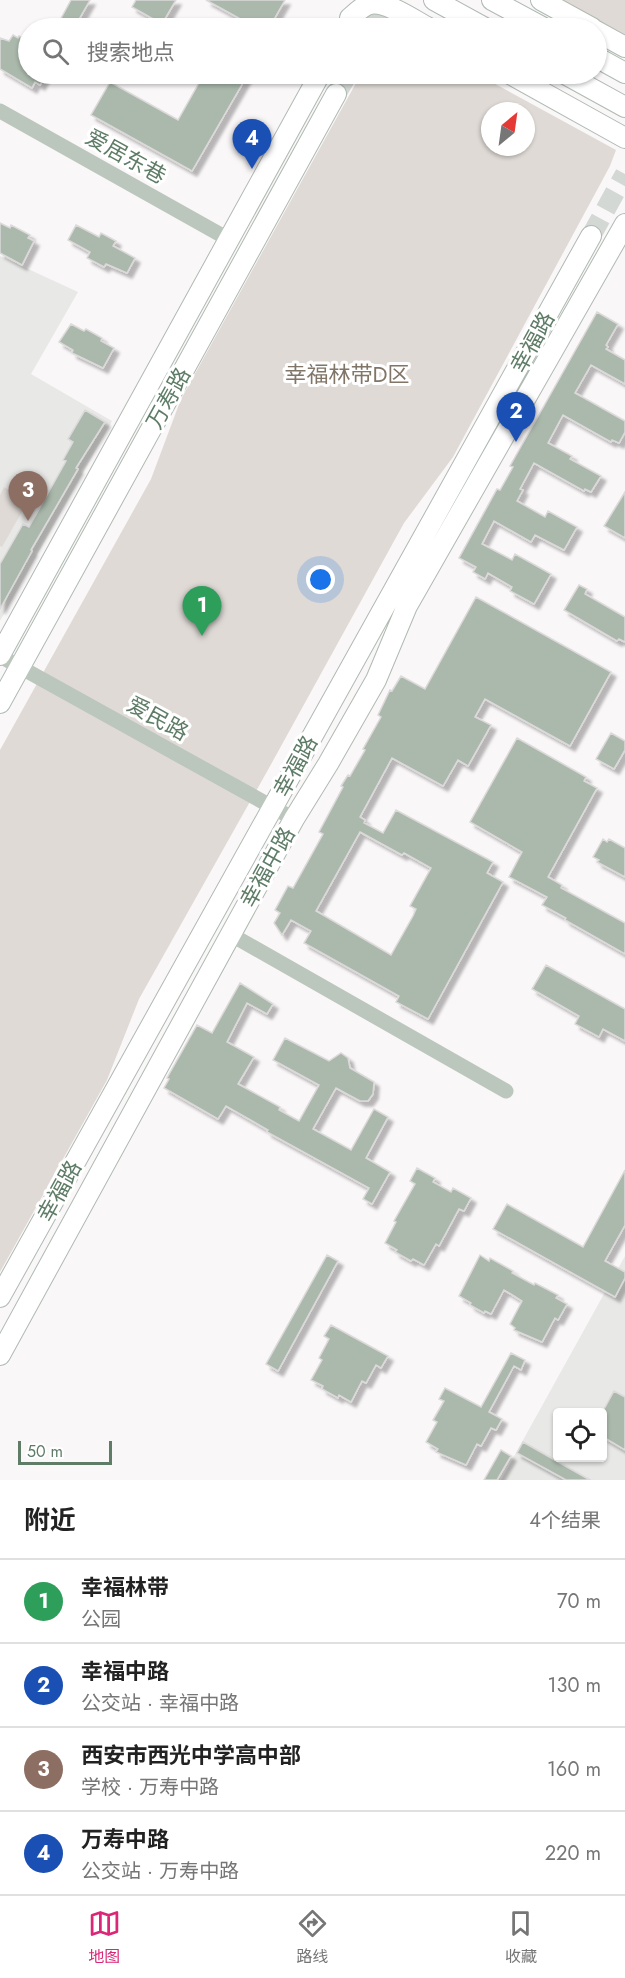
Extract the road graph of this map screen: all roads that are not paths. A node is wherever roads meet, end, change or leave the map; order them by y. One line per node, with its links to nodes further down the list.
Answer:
1 (360, 0): 5 (main road)
2 (434, 0): 8 (main road)
3 (492, 0): 9 (main road)
4 (541, 0): 10 (main road)
5 (351, 18)
6 (353, 18): 7 (main road)
7 (411, 18)
8 (467, 18)
9 (525, 18)
10 (574, 18)
11 (607, 37): 12 (main road)
12 (625, 47)
13 (607, 63): 14 (main road)
14 (625, 73)
15 (315, 84): 24 (main road)
16 (528, 84): 21 (main road)
17 (583, 84): 19 (main road)
18 (336, 94): 26 (main road, 万寿路)
19 (625, 107)
20 (0, 111): 24 (street, 爱居东巷)
21 (625, 138)
22 (625, 224): 29 (main road, 幸福中路)
23 (591, 236): 28 (main road, 幸福路)
24 (230, 240): 25 (main road)
25 (0, 656): 26 (street, 爱民路)
26 (20, 667): 27 (main road, 万寿路); 28 (street, 爱民路)
27 (0, 703)
28 (273, 807): 29 (street, 爱民路); 32 (main road, 幸福路)
29 (294, 819): 30 (main road, 幸福中路)
30 (230, 934): 31 (street); 33 (main road, 幸福中路)
31 (506, 1091)
32 (0, 1297)
33 (0, 1355)

